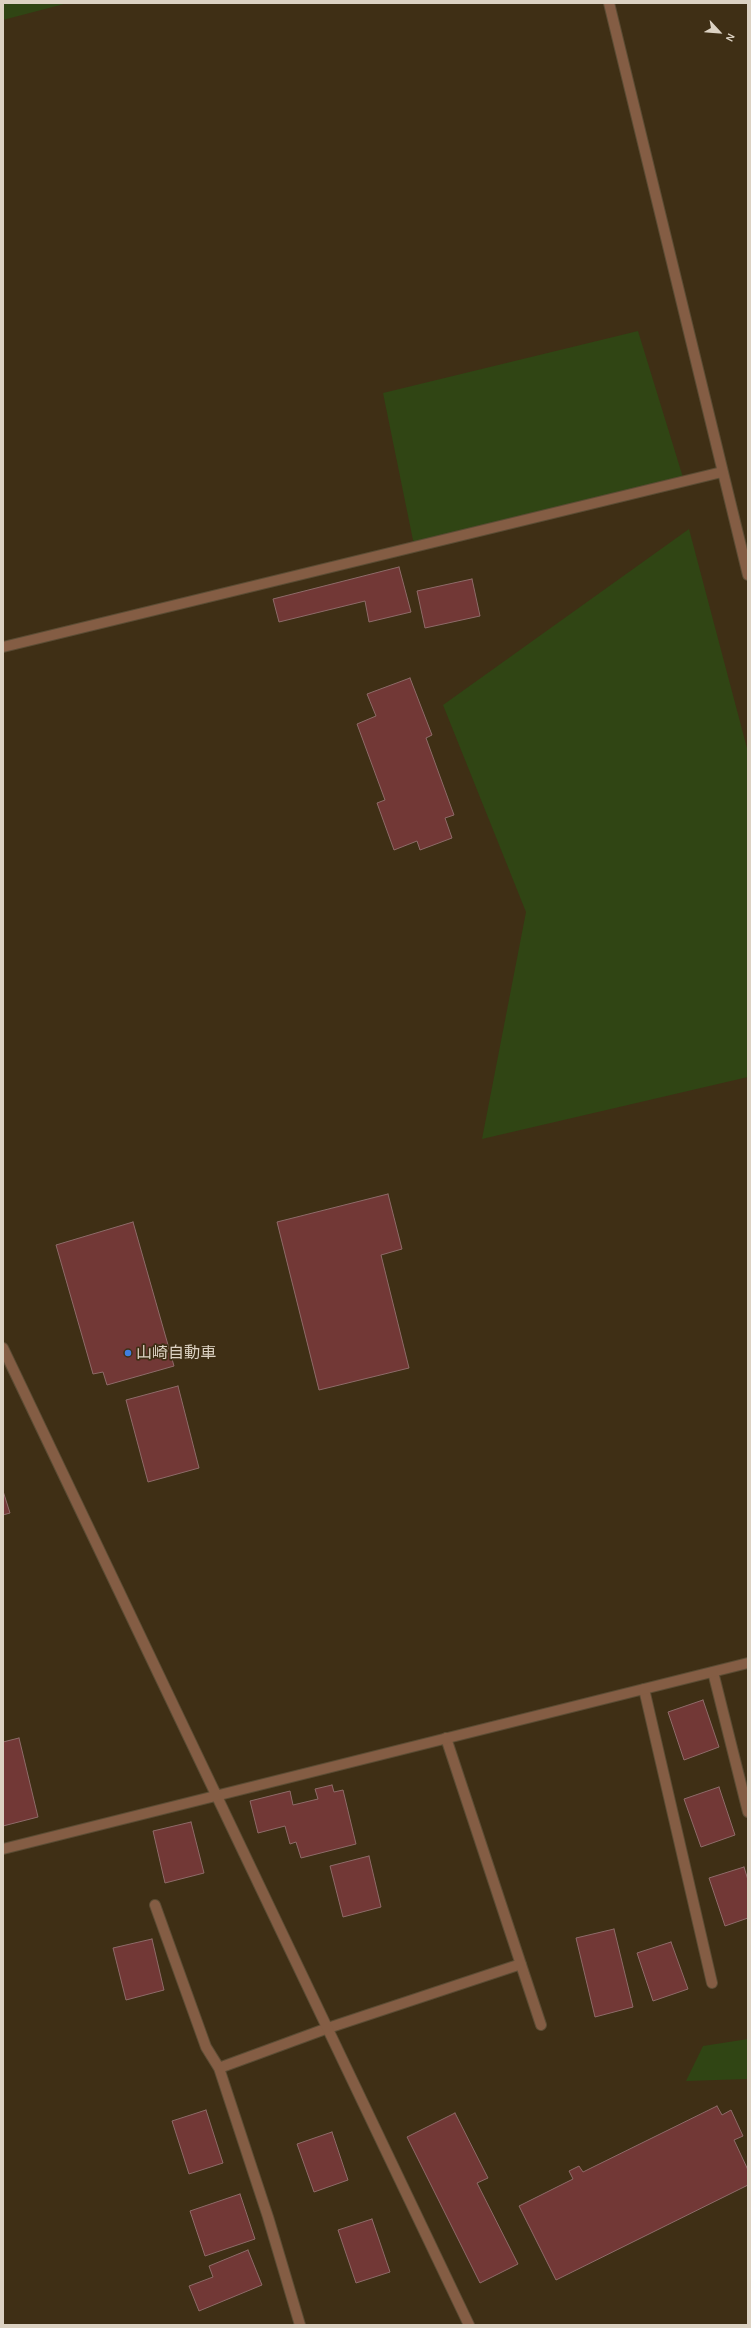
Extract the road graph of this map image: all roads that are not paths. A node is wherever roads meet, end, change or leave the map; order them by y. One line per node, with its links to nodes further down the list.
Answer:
1 (609, 3): 2 (street)
2 (722, 472): 3 (street); 4 (street)
3 (748, 575)
4 (3, 647)
5 (3, 1348): 10 (street)
6 (748, 1663): 7 (street)
7 (713, 1672): 8 (street); 11 (street)
8 (644, 1689): 9 (street); 15 (street)
9 (446, 1738): 10 (street); 14 (street)
10 (218, 1796): 12 (street); 17 (street)
11 (748, 1812)
12 (3, 1850)
13 (155, 1905): 18 (street)
14 (521, 1964): 16 (street); 17 (street)
15 (712, 1982)
16 (541, 2025)
17 (328, 2028): 18 (street); 20 (street)
18 (219, 2068): 19 (street)
19 (300, 2325)
20 (469, 2325)

